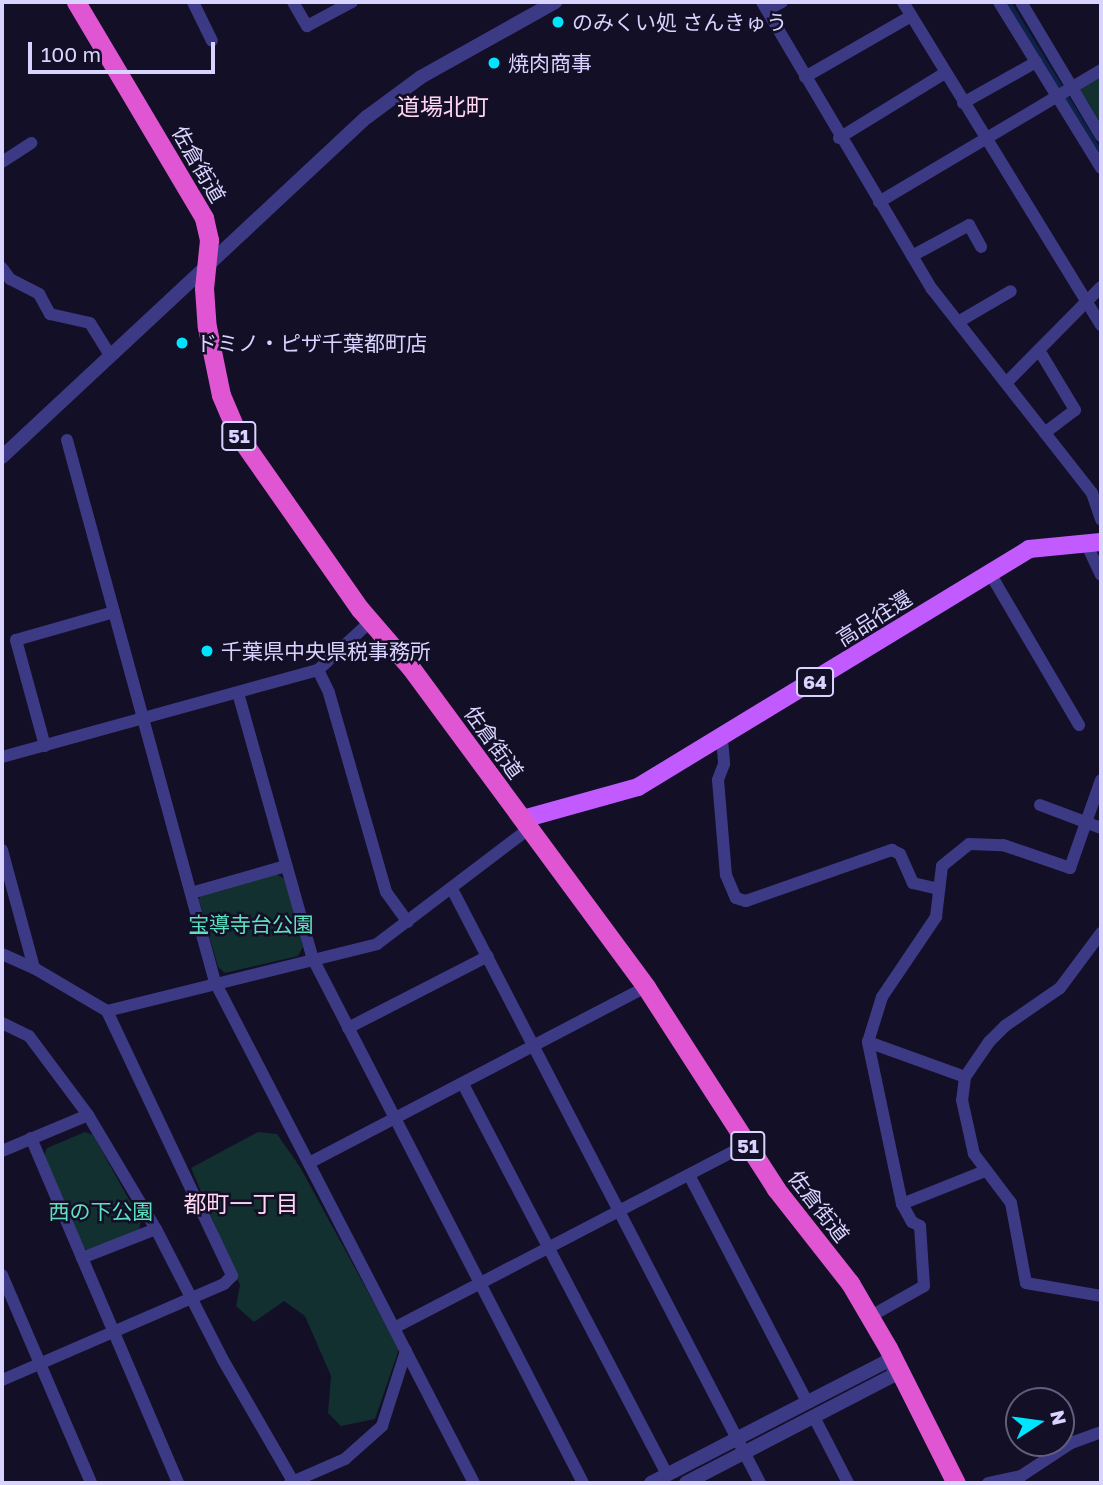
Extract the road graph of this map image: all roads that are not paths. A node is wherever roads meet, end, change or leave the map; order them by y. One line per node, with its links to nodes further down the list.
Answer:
1 (76, 2): 28 (highway, 佐倉街道 / 51)
2 (193, 2): 12 (street)
3 (293, 2): 4 (street)
4 (352, 2)
5 (555, 2): 28 (street)
6 (782, 2): 10 (street)
7 (902, 2): 11 (street)
8 (999, 2): 13 (street)
9 (1021, 2): 17 (street)
10 (764, 6): 16 (street)
11 (911, 16): 15 (street); 16 (street)
12 (212, 41)
13 (1036, 62): 17 (street); 18 (street)
14 (1101, 70): 17 (street)
15 (945, 73): 18 (street); 20 (street)
16 (805, 77): 20 (street)
17 (1065, 91): 19 (street); 21 (street); 24 (street)
18 (963, 103): 21 (street)
19 (1101, 136)
20 (839, 138): 25 (street)
21 (985, 139): 25 (street); 32 (street)
22 (31, 143): 23 (street)
23 (2, 162)
24 (1101, 168)
25 (879, 202): 27 (street)
26 (981, 247): 27 (street)
27 (912, 256): 33 (street)
28 (207, 263): 36 (street); 46 (highway, 佐倉街道 / 51)
29 (2, 268): 36 (street)
30 (1101, 286): 32 (street)
31 (1011, 291): 33 (street)
32 (1087, 303): 34 (street); 35 (street)
33 (958, 323): 37 (street)
34 (1101, 325)
35 (1039, 350): 37 (street); 38 (street)
36 (111, 356): 40 (street)
37 (1006, 383): 38 (street)
38 (1045, 433): 41 (street)
39 (67, 440): 45 (street)
40 (2, 457)
41 (1101, 519)
42 (1093, 542): 43 (main road, 高品往還 / 64); 44 (street)
43 (991, 575): 50 (street); 51 (main road, 高品往還 / 64)
44 (1101, 575)
45 (114, 612): 49 (street); 52 (street)
46 (371, 621): 47 (street); 57 (highway, 佐倉街道 / 51)
47 (318, 670): 48 (street); 64 (street)
48 (238, 693): 49 (street); 60 (street)
49 (143, 719): 52 (street); 63 (street)
50 (1079, 725)
51 (722, 740): 57 (main road, 高品往還 / 64); 62 (street)
52 (45, 746): 53 (street)
53 (2, 757)
54 (1101, 780): 56 (street)
55 (1041, 805): 56 (street)
56 (1087, 822): 58 (street); 62 (street)
57 (524, 827): 61 (street); 71 (highway, 佐倉街道 / 51)
58 (1101, 828)
59 (2, 850): 69 (street)
60 (285, 866): 63 (street); 68 (street)
61 (452, 889): 64 (street); 67 (street)
62 (939, 889): 75 (street)
63 (191, 893): 70 (street)
64 (408, 922): 68 (street)
65 (1101, 933): 77 (street)
66 (2, 954): 69 (street)
67 (488, 956): 74 (street); 76 (street)
68 (313, 959): 70 (street); 74 (street)
69 (34, 968): 72 (street)
70 (215, 982): 72 (street); 84 (street)
71 (646, 987): 76 (street); 82 (highway, 佐倉街道 / 51)
72 (107, 1011): 95 (street)
73 (2, 1023): 79 (street)
74 (348, 1028): 80 (street)
75 (868, 1042): 77 (street); 87 (street)
76 (536, 1048): 78 (street); 88 (street)
77 (965, 1077): 85 (street)
78 (464, 1086): 80 (street); 90 (street)
79 (88, 1115): 81 (street); 89 (street)
80 (394, 1119): 84 (street); 93 (street)
81 (31, 1138): 83 (street); 91 (street)
82 (747, 1144): 86 (street); 96 (highway, 佐倉街道 / 51)
83 (2, 1151)
84 (309, 1163): 97 (street)
85 (985, 1171): 87 (street); 94 (street)
86 (689, 1175): 88 (street); 103 (street)
87 (902, 1204): 96 (street)
88 (620, 1211): 90 (street); 106 (street)
89 (156, 1229): 91 (street); 95 (street)
90 (549, 1248): 93 (street); 108 (street)
91 (82, 1258): 98 (street)
92 (2, 1275): 100 (street)
93 (479, 1284): 97 (street); 113 (street)
94 (1101, 1296)
95 (192, 1298): 98 (street); 111 (street)
96 (871, 1315): 101 (highway, 佐倉街道 / 51)
97 (394, 1328): 99 (street)
98 (114, 1332): 100 (street); 110 (street)
99 (406, 1351): 111 (street); 112 (street)
100 (40, 1363): 102 (street); 109 (street)
101 (897, 1364): 103 (street); 104 (street); 118 (highway, 佐倉街道 / 51)
102 (2, 1380)
103 (807, 1402): 106 (street)
104 (814, 1417): 107 (street); 117 (street)
105 (1101, 1432): 119 (street)
106 (737, 1438): 107 (street); 108 (street)
107 (745, 1452): 115 (street); 116 (street)
108 (667, 1475): 114 (street)
109 (91, 1483)
110 (178, 1483)
111 (292, 1483)
112 (474, 1483)
113 (583, 1483)
114 (651, 1483)
115 (686, 1483)
116 (761, 1483)
117 (849, 1483)
118 (956, 1483)
119 (988, 1483)

